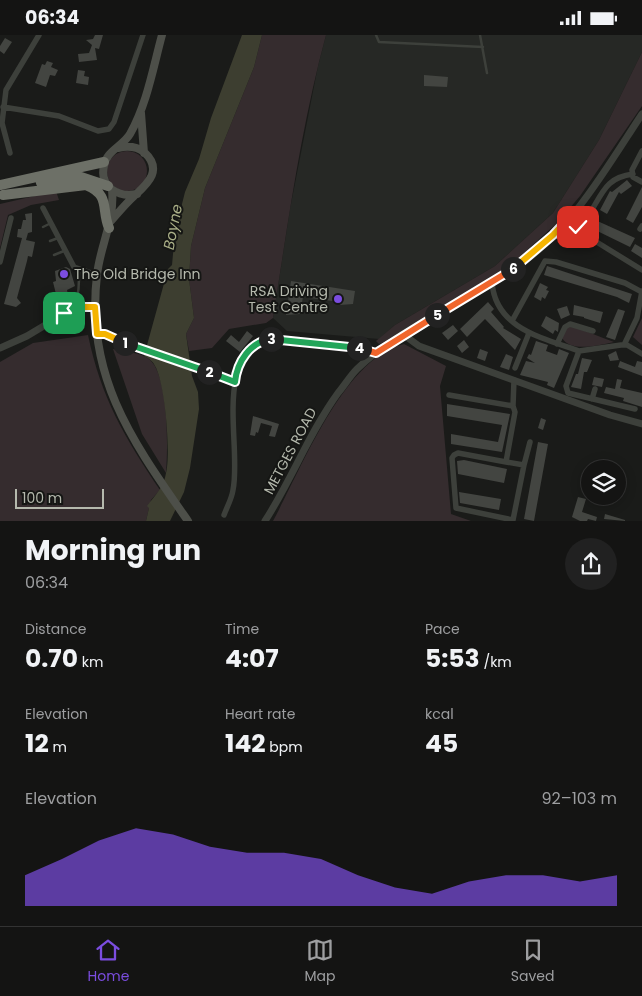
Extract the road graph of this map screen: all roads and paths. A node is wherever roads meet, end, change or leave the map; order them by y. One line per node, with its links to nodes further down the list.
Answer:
1 (39, 35): 8 (street)
2 (143, 35): 9 (street)
3 (162, 35): 10 (main road)
4 (376, 35): 6 (lane)
5 (480, 35): 6 (lane)
6 (483, 47): 7 (lane)
7 (487, 73)
8 (2, 96): 9 (street)
9 (2, 109): 14 (street)
10 (141, 111): 12 (main road); 15 (main road)
11 (642, 114): 25 (street, METGES ROAD)
12 (118, 148): 15 (main road); 16 (main road)
13 (642, 151): 17 (street)
14 (10, 153)
15 (144, 153): 21 (main road)
16 (104, 162): 19 (main road); 20 (highway)
17 (633, 174): 18 (street); 23 (street)
18 (642, 182)
19 (110, 188): 20 (highway); 21 (main road); 27 (main road)
20 (1, 192): 27 (highway)
21 (137, 193): 27 (main road)
22 (43, 208): 26 (street)
23 (592, 208)
24 (11, 218): 33 (street)
25 (568, 219): 34 (street); 37 (street, METGES ROAD)
26 (52, 223): 28 (lane); 29 (street)
27 (110, 225): 36 (main road)
28 (43, 227)
29 (58, 237): 30 (lane); 31 (street)
30 (50, 241)
31 (64, 251): 32 (lane); 35 (street)
32 (54, 255)
33 (0, 262)
34 (642, 270)
35 (80, 271): 36 (street); 40 (lane)
36 (97, 275): 39 (main road)
37 (492, 281): 41 (street); 45 (street, METGES ROAD)
38 (642, 291): 41 (street); 47 (street)
39 (95, 307): 40 (street); 44 (main road)
40 (64, 313): 48 (street)
41 (512, 321): 43 (street)
42 (593, 331): 46 (street)
43 (529, 333): 46 (street); 52 (street)
44 (97, 334): 54 (street); 65 (main road)
45 (404, 335): 50 (street, METGES ROAD); 53 (street)
46 (557, 344): 49 (street)
47 (624, 345): 49 (street); 51 (street)
48 (0, 348)
49 (579, 351): 57 (street)
50 (376, 353): 54 (street); 66 (street, METGES ROAD)
51 (642, 354)
52 (515, 368)
53 (514, 380): 58 (street); 60 (street)
54 (235, 382): 64 (street)
55 (595, 389): 57 (street)
56 (448, 395): 58 (street)
57 (592, 399): 59 (street)
58 (513, 406): 62 (street)
59 (635, 409)
60 (642, 424)
61 (530, 442): 63 (street)
62 (506, 462): 63 (street); 63 (street)
63 (524, 465)
64 (224, 515)
65 (188, 520)
66 (265, 521)

